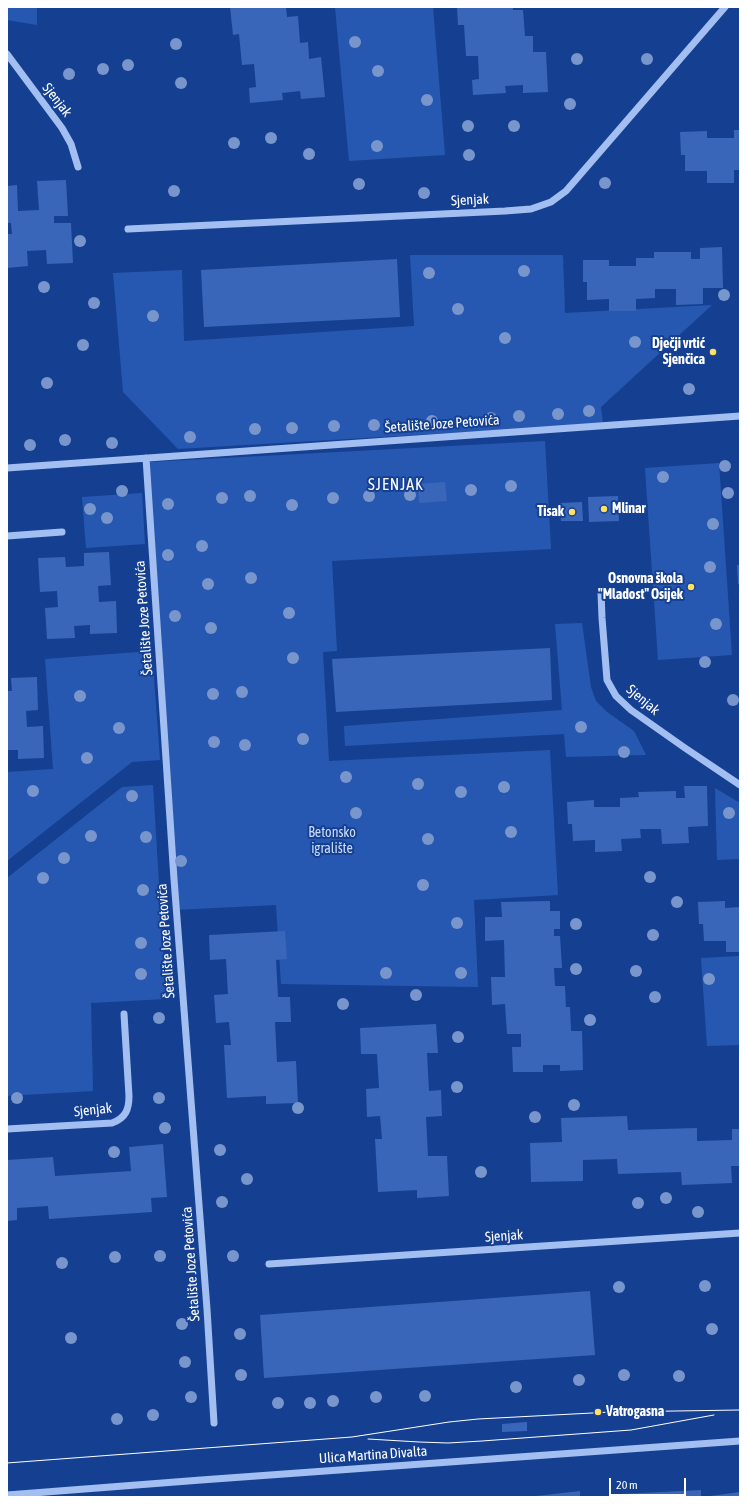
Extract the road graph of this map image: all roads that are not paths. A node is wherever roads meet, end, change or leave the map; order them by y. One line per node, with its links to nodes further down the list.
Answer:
1 (725, 7): 4 (street, Sjenjak)
2 (7, 54): 3 (street, Sjenjak)
3 (78, 167)
4 (128, 229)
5 (740, 416): 6 (street, Šetalište Joze Petovića)
6 (146, 458): 7 (street, Šetalište Joze Petovića); 16 (street, Šetalište Joze Petovića)
7 (7, 468)
8 (62, 532): 9 (street)
9 (7, 536)
10 (601, 592): 11 (street, Sjenjak)
11 (740, 785)
12 (124, 1014): 13 (street, Sjenjak)
13 (7, 1129)
14 (740, 1233): 15 (street, Sjenjak)
15 (269, 1264)
16 (214, 1423)
17 (740, 1441): 18 (street, Ulica Martina Divalta)
18 (7, 1495)

